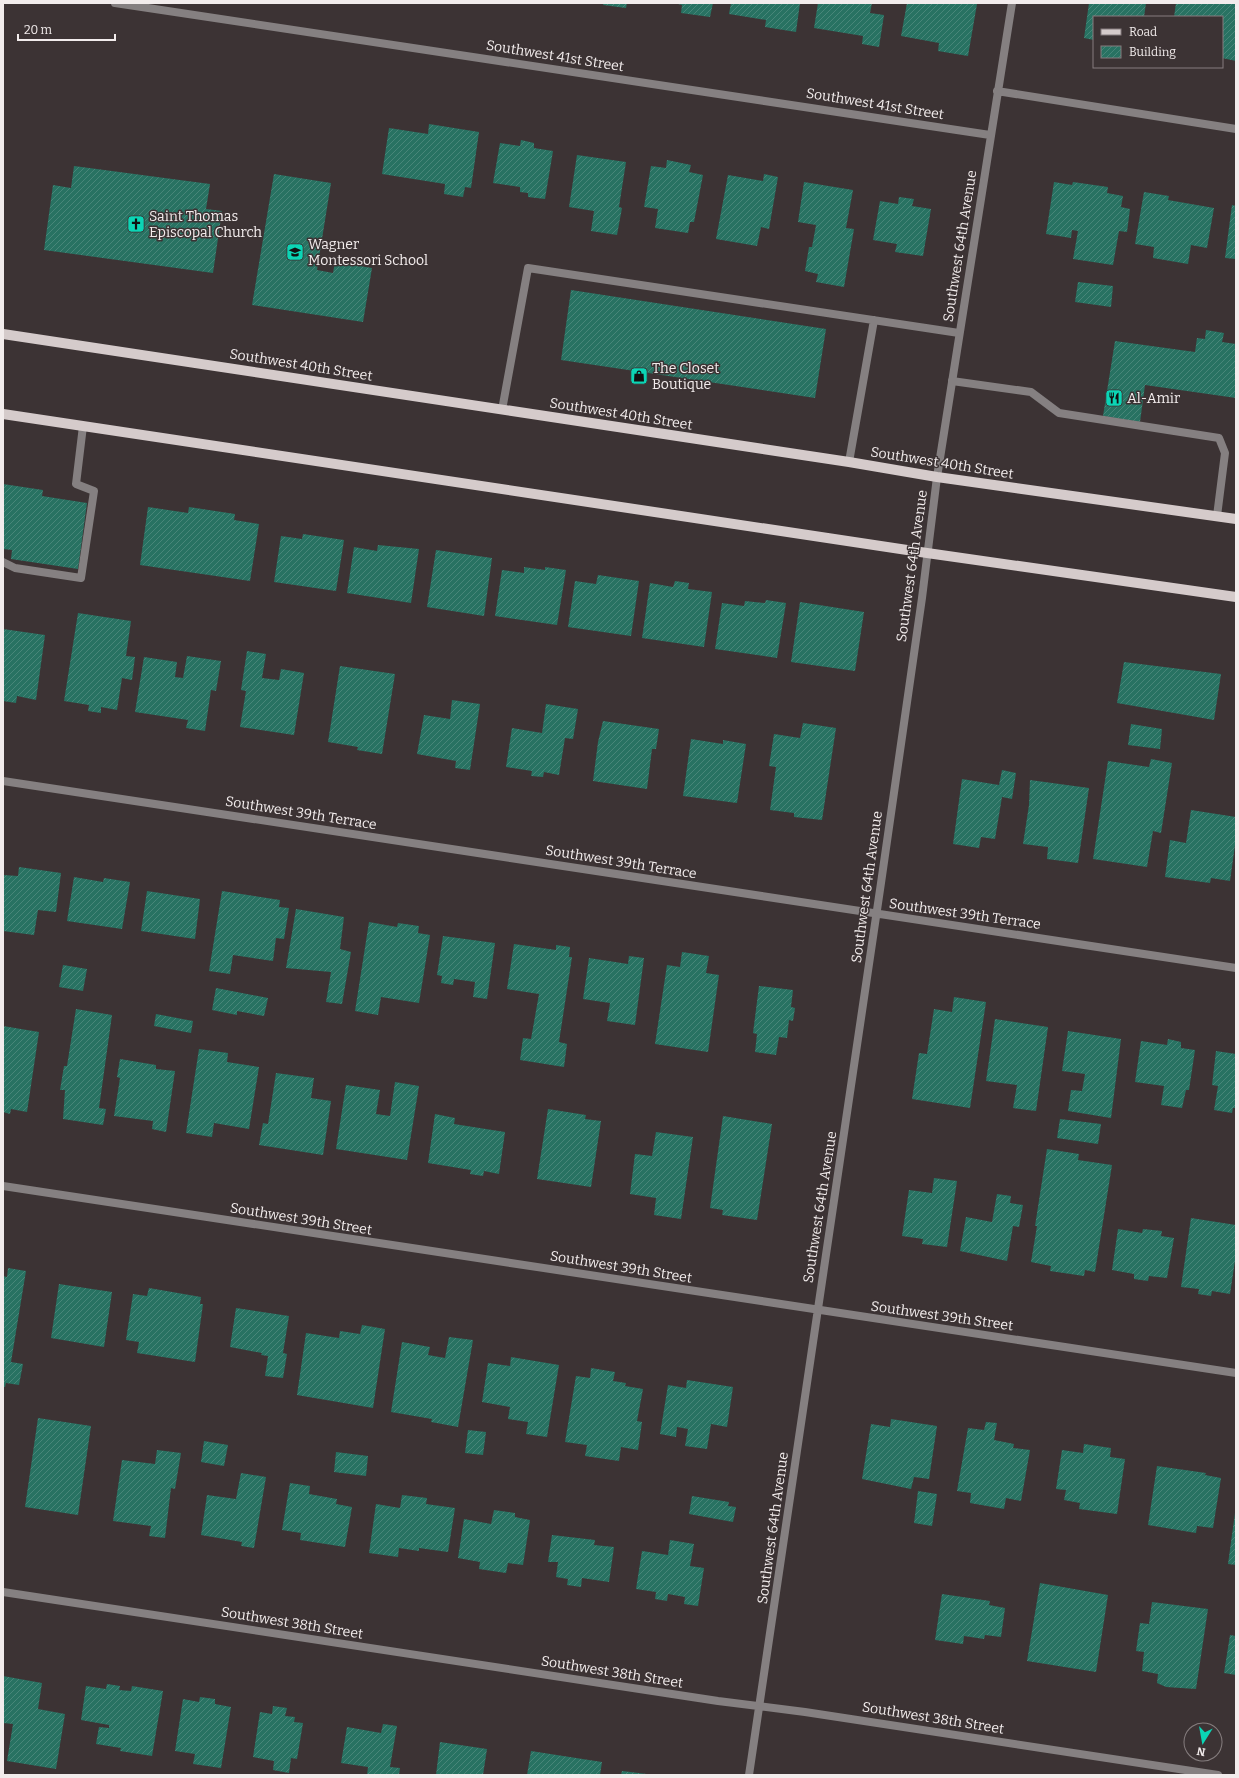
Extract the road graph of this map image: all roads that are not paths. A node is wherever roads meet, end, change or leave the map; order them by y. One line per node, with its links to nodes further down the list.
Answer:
1 (115, 3): 5 (street, Southwest 41st Street)
2 (1012, 3): 3 (street, Southwest 64th Avenue)
3 (997, 91): 4 (street); 5 (street, Southwest 64th Avenue)
4 (1236, 128)
5 (990, 135): 7 (street, Southwest 64th Avenue)
6 (874, 320): 7 (street); 10 (street); 13 (street)
7 (959, 333): 9 (street, Southwest 64th Avenue)
8 (3, 334): 10 (main road, Southwest 40th Street)
9 (952, 381): 14 (street, Southwest 64th Avenue); 15 (street)
10 (502, 410): 13 (main road, Southwest 40th Street)
11 (3, 414): 12 (main road)
12 (83, 426): 17 (main road); 18 (street)
13 (849, 462): 14 (main road, Southwest 40th Street)
14 (937, 477): 15 (main road, Southwest 40th Street); 17 (street, Southwest 64th Avenue)
15 (1217, 516): 16 (main road, Southwest 40th Street)
16 (1236, 519)
17 (928, 553): 19 (main road); 21 (street, Southwest 64th Avenue)
18 (3, 562)
19 (1236, 597)
20 (3, 781): 21 (street, Southwest 39th Terrace)
21 (877, 914): 22 (street, Southwest 39th Terrace); 24 (street, Southwest 64th Avenue)
22 (1236, 968)
23 (3, 1186): 24 (street, Southwest 39th Street)
24 (818, 1310): 25 (street, Southwest 39th Street); 27 (street, Southwest 64th Avenue)
25 (1236, 1373)
26 (3, 1592): 27 (street, Southwest 38th Street)
27 (760, 1706): 28 (street, Southwest 64th Avenue); 29 (street, Southwest 38th Street)
28 (749, 1775)
29 (1218, 1775)

